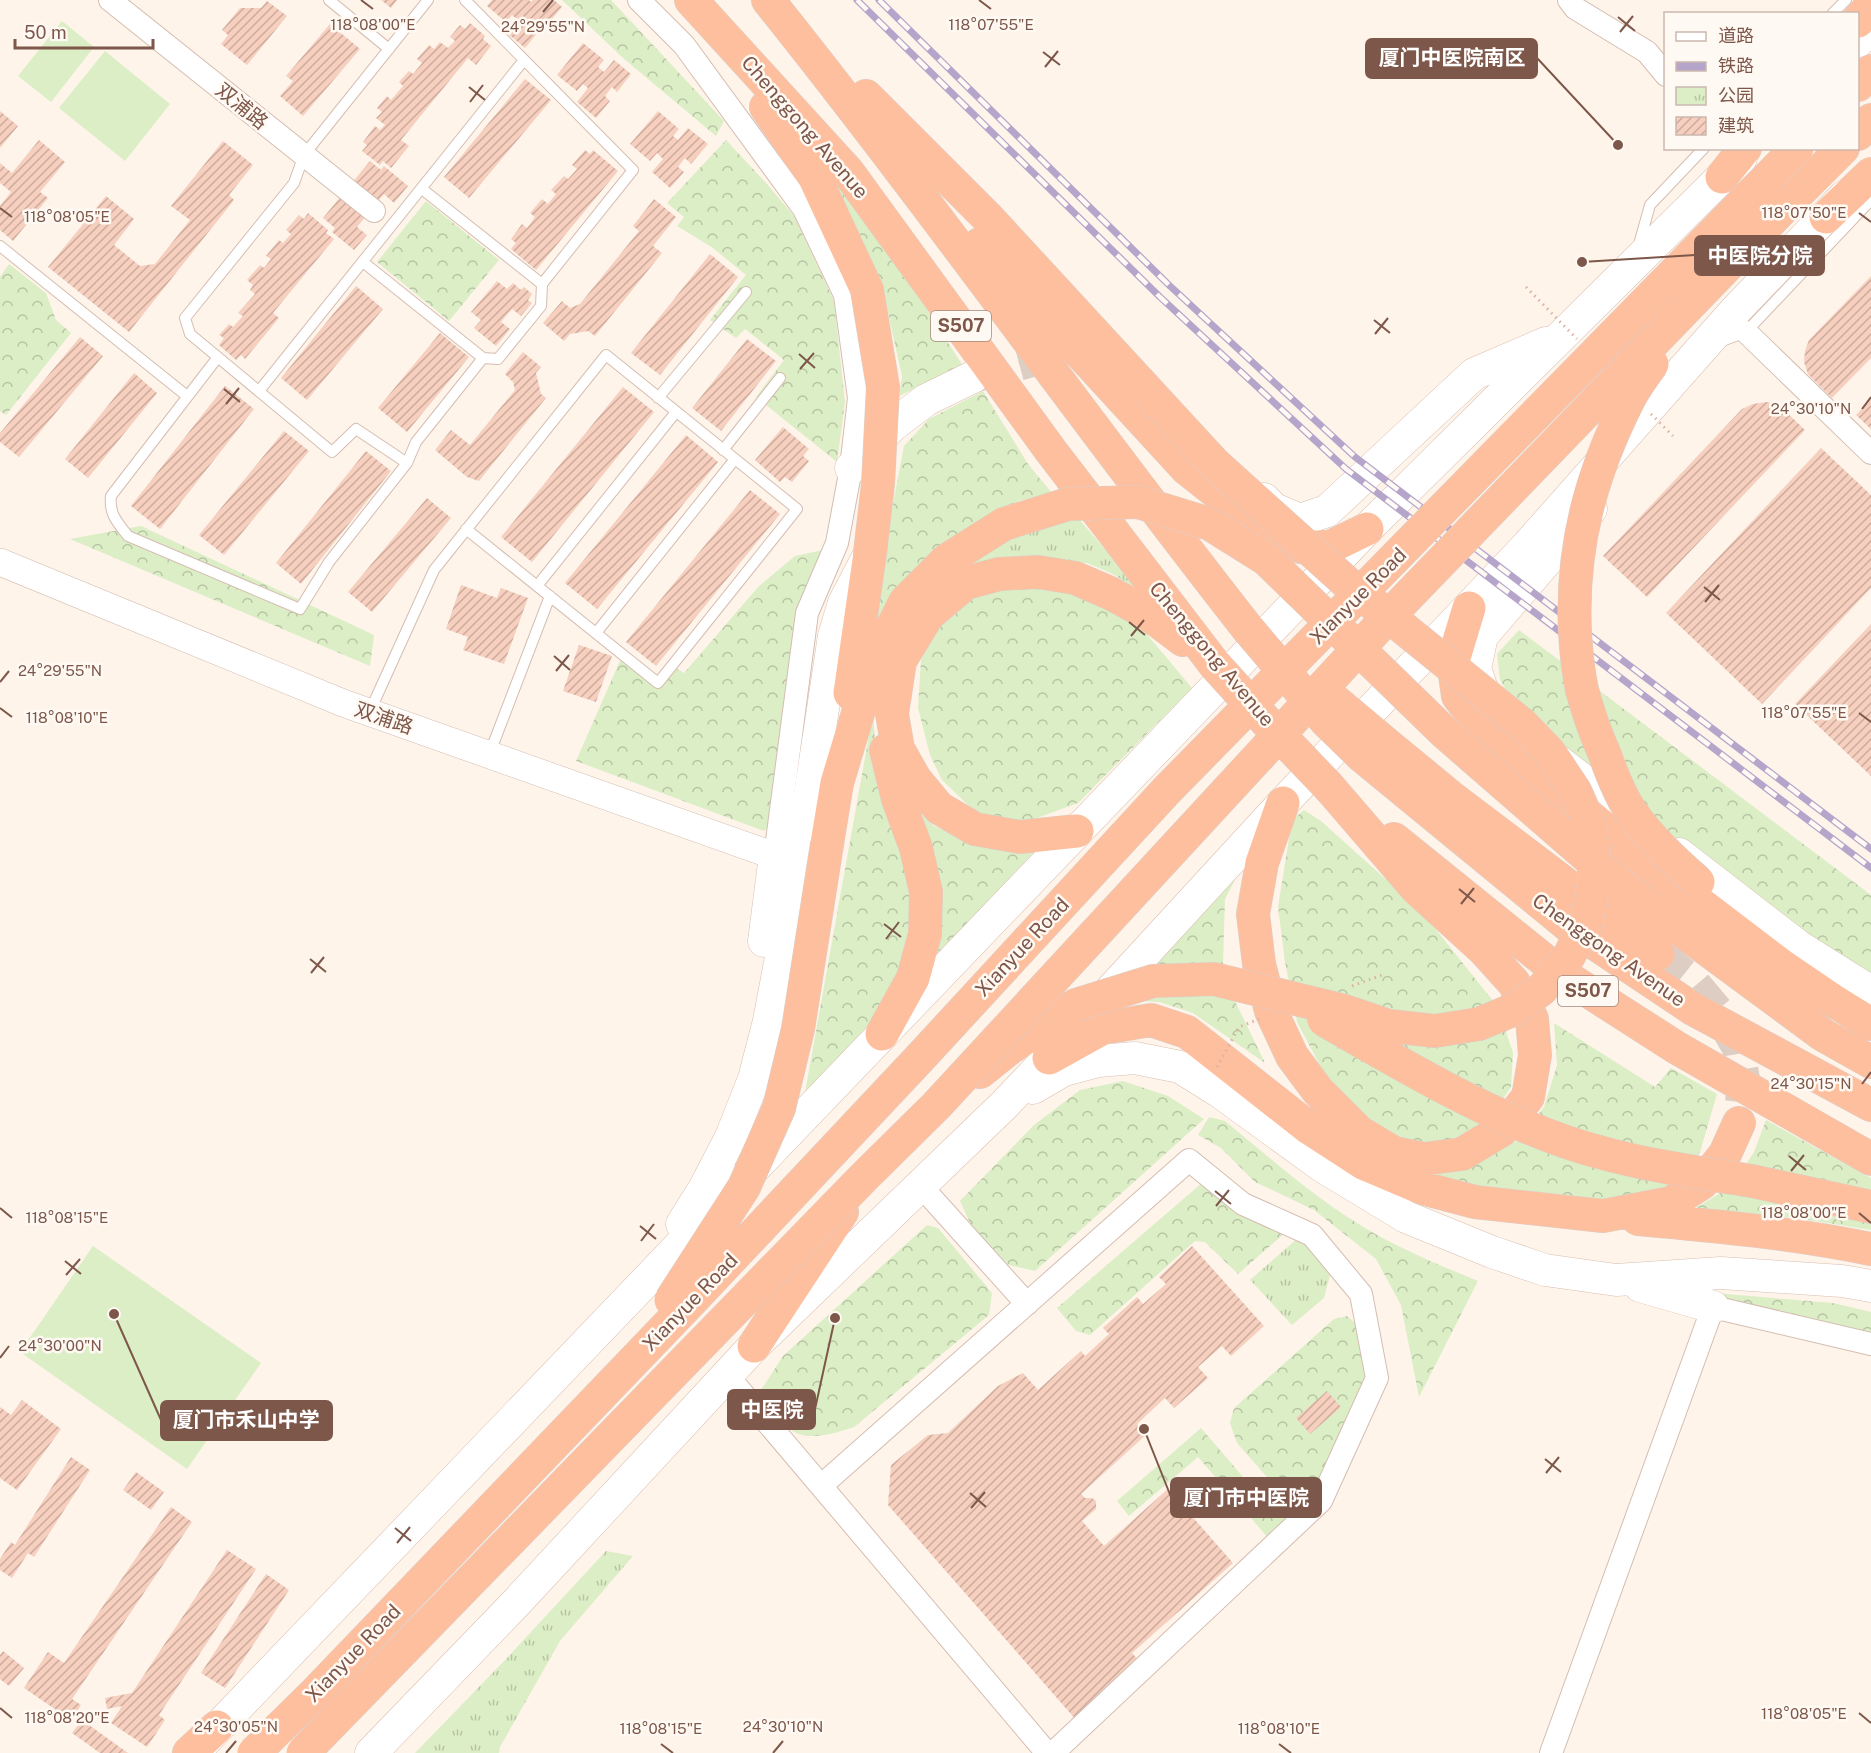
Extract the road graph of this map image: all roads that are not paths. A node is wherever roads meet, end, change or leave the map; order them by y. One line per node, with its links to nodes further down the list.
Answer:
1 (110, 0): 29 (street, 双浦路)
2 (329, 0): 16 (lane)
3 (428, 0): 16 (lane)
4 (465, 0): 17 (lane)
5 (639, 0): 60 (street)
6 (691, 0): 14 (highway, Chenggong Avenue / S507)
7 (769, 0): 21 (highway, Chenggong Avenue / S507); 51 (highway)
8 (1569, 0): 19 (street)
9 (1846, 0): 11 (lane)
10 (1871, 6): 12 (highway)
11 (1834, 12)
12 (1859, 19)
13 (1871, 27): 15 (main road)
14 (724, 36): 63 (highway, bridge); 70 (highway, Chenggong Avenue / S507)
15 (1859, 38)
16 (388, 49): 29 (lane)
17 (525, 60): 33 (lane); 40 (lane)
18 (1871, 71): 20 (highway)
19 (1664, 74)
20 (1859, 83)
21 (845, 95): 62 (highway); 72 (highway, Chenggong Avenue / S507, bridge)
22 (1871, 120): 23 (highway)
23 (1859, 132)
24 (1702, 150): 39 (lane)
25 (1743, 150): 32 (highway)
26 (1748, 150): 32 (main road)
27 (1795, 150): 105 (highway, Xianyue Road, bridge)
28 (1841, 150): 42 (highway, Xianyue Road, bridge)
29 (304, 155): 35 (street, 双浦路); 46 (lane)
30 (1871, 168): 36 (main road)
31 (1871, 174): 36 (highway)
32 (1722, 177): 39 (main road)
33 (422, 189): 38 (lane); 40 (lane)
34 (1871, 200): 43 (lane)
35 (374, 211)
36 (1826, 217): 45 (main road)
37 (0, 246): 53 (lane)
38 (363, 262): 47 (lane); 52 (lane)
39 (1634, 264): 44 (main road)
40 (542, 284): 47 (lane)
41 (746, 292): 54 (lane)
42 (1698, 297): 81 (highway, bridge); 90 (highway, Xianyue Road, bridge)
43 (1746, 332): 45 (lane); 57 (street)
44 (1560, 337): 51 (main road); 62 (main road)
45 (1699, 350): 48 (main road)
46 (218, 357): 52 (lane); 53 (lane)
47 (483, 357): 59 (lane)
48 (1677, 375): 68 (main road); 80 (main road)
49 (973, 377): 60 (main road)
50 (780, 378): 56 (lane)
51 (1151, 386): 82 (highway, bridge)
52 (260, 391): 59 (lane)
53 (187, 396): 59 (lane)
54 (658, 398): 55 (lane); 61 (lane)
55 (676, 412): 56 (lane); 65 (lane)
56 (723, 450): 58 (lane)
57 (1871, 453)
58 (735, 459): 69 (lane); 69 (lane)
59 (407, 463)
60 (851, 468): 78 (street)
61 (466, 529): 65 (lane); 71 (lane)
62 (1366, 529): 77 (main road)
63 (870, 553): 74 (highway); 87 (main road)
64 (0, 562): 71 (street, 双浦路)
65 (537, 586): 66 (lane)
66 (550, 596): 69 (lane); 73 (lane)
67 (905, 602): 74 (highway); 84 (highway); 86 (highway, bridge)
68 (1469, 608): 76 (main road); 83 (highway)
69 (596, 633)
70 (1215, 665): 75 (highway, Chenggong Avenue / S507, bridge); 77 (highway)
71 (369, 713): 73 (street, 双浦路)
72 (1370, 747): 79 (highway); 89 (highway, Chenggong Avenue / S507)
73 (489, 755): 78 (street, 双浦路)
74 (837, 783): 105 (highway, bridge)
75 (1329, 787): 76 (highway); 92 (highway, Chenggong Avenue / S507)
76 (1283, 803): 85 (main road)
77 (1077, 831): 84 (main road)
78 (775, 856): 87 (main road)
79 (1658, 954)
80 (1871, 992)
81 (1871, 1000)
82 (1272, 1005): 90 (highway, bridge); 95 (highway, bridge)
83 (1871, 1024)
84 (882, 1034): 98 (main road)
85 (1049, 1058): 88 (main road); 96 (highway)
86 (1871, 1062)
87 (753, 1079): 98 (main road)
88 (1004, 1105): 94 (main road); 99 (main road)
89 (1871, 1105)
90 (936, 1106): 93 (highway, Xianyue Road, bridge)
91 (1739, 1123): 96 (highway)
92 (1871, 1159)
93 (865, 1176): 104 (highway); 111 (highway, Xianyue Road, bridge)
94 (920, 1185): 101 (street); 104 (main road)
95 (1871, 1207)
96 (1603, 1216): 97 (highway)
97 (1871, 1249)
98 (651, 1276): 108 (main road)
99 (1616, 1280): 100 (main road); 102 (main road)
100 (1871, 1286)
101 (1026, 1304): 107 (street); 114 (street)
102 (1713, 1307): 103 (street); 115 (street)
103 (1871, 1344)
104 (754, 1346): 106 (main road)
105 (621, 1375): 110 (highway, Xianyue Road, bridge)
106 (727, 1375): 107 (street); 112 (main road)
107 (822, 1485): 113 (street)
108 (217, 1727): 109 (highway)
109 (191, 1753)
110 (254, 1753)
111 (303, 1753)
112 (371, 1753)
113 (1047, 1753)
114 (1053, 1753)
115 (1551, 1753)

